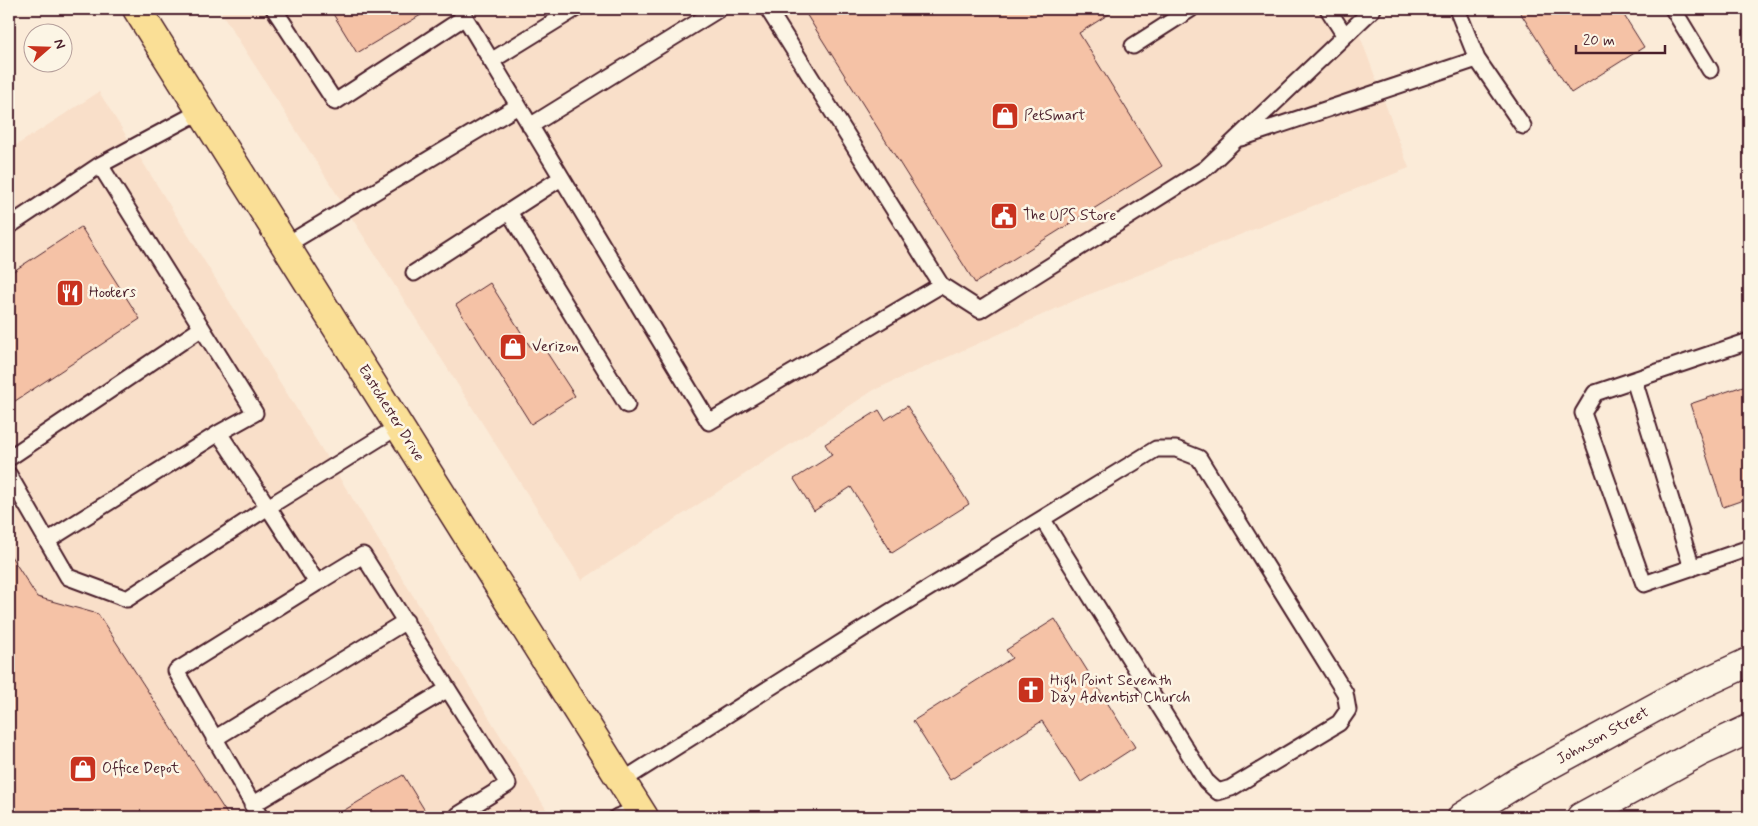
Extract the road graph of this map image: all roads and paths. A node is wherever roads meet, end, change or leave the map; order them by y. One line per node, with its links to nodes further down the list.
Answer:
1 (137, 9): 18 (main road, Eastchester Drive)
2 (274, 9): 11 (lane)
3 (575, 9): 15 (lane)
4 (720, 9): 19 (lane)
5 (768, 9): 28 (lane)
6 (1191, 9): 13 (lane)
7 (1328, 9): 12 (lane)
8 (1373, 9): 12 (lane)
9 (1457, 9): 14 (lane)
10 (1672, 9): 16 (lane)
11 (463, 13): 15 (lane)
12 (1345, 36): 21 (lane)
13 (1133, 46)
14 (1477, 59): 20 (lane); 21 (lane)
15 (491, 61): 17 (lane)
16 (1710, 70)
17 (518, 106): 19 (lane); 26 (lane)
18 (201, 111): 22 (lane); 26 (main road, Eastchester Drive)
19 (530, 126): 23 (lane)
20 (1523, 126)
21 (1235, 140): 28 (lane)
22 (100, 165): 25 (lane); 29 (lane)
23 (562, 178): 24 (lane); 28 (lane)
24 (509, 212): 27 (lane); 32 (lane)
25 (9, 226)
26 (286, 245): 33 (main road, Eastchester Drive)
27 (414, 273)
28 (941, 285)
29 (202, 328): 34 (lane); 35 (lane)
30 (1749, 341): 31 (lane)
31 (1634, 380): 41 (lane); 41 (lane)
32 (627, 405)
33 (400, 426): 37 (lane); 48 (main road, Eastchester Drive)
34 (219, 433): 37 (lane); 39 (lane)
35 (9, 458)
36 (9, 475): 39 (lane)
37 (268, 507): 39 (lane); 42 (lane)
38 (1043, 520): 38 (lane); 48 (lane)
39 (47, 541)
40 (1749, 548): 41 (lane)
41 (1692, 568)
42 (317, 583): 43 (lane); 47 (lane)
43 (406, 621): 45 (lane); 47 (lane)
44 (1749, 662): 52 (main road, Johnson Street)
45 (448, 689): 49 (lane); 51 (lane)
46 (1749, 729): 53 (main road)
47 (214, 739): 49 (lane)
48 (622, 782): 50 (main road, Eastchester Drive)
49 (256, 811)
50 (633, 814)
51 (459, 817)
52 (1462, 817)
53 (1581, 817)

